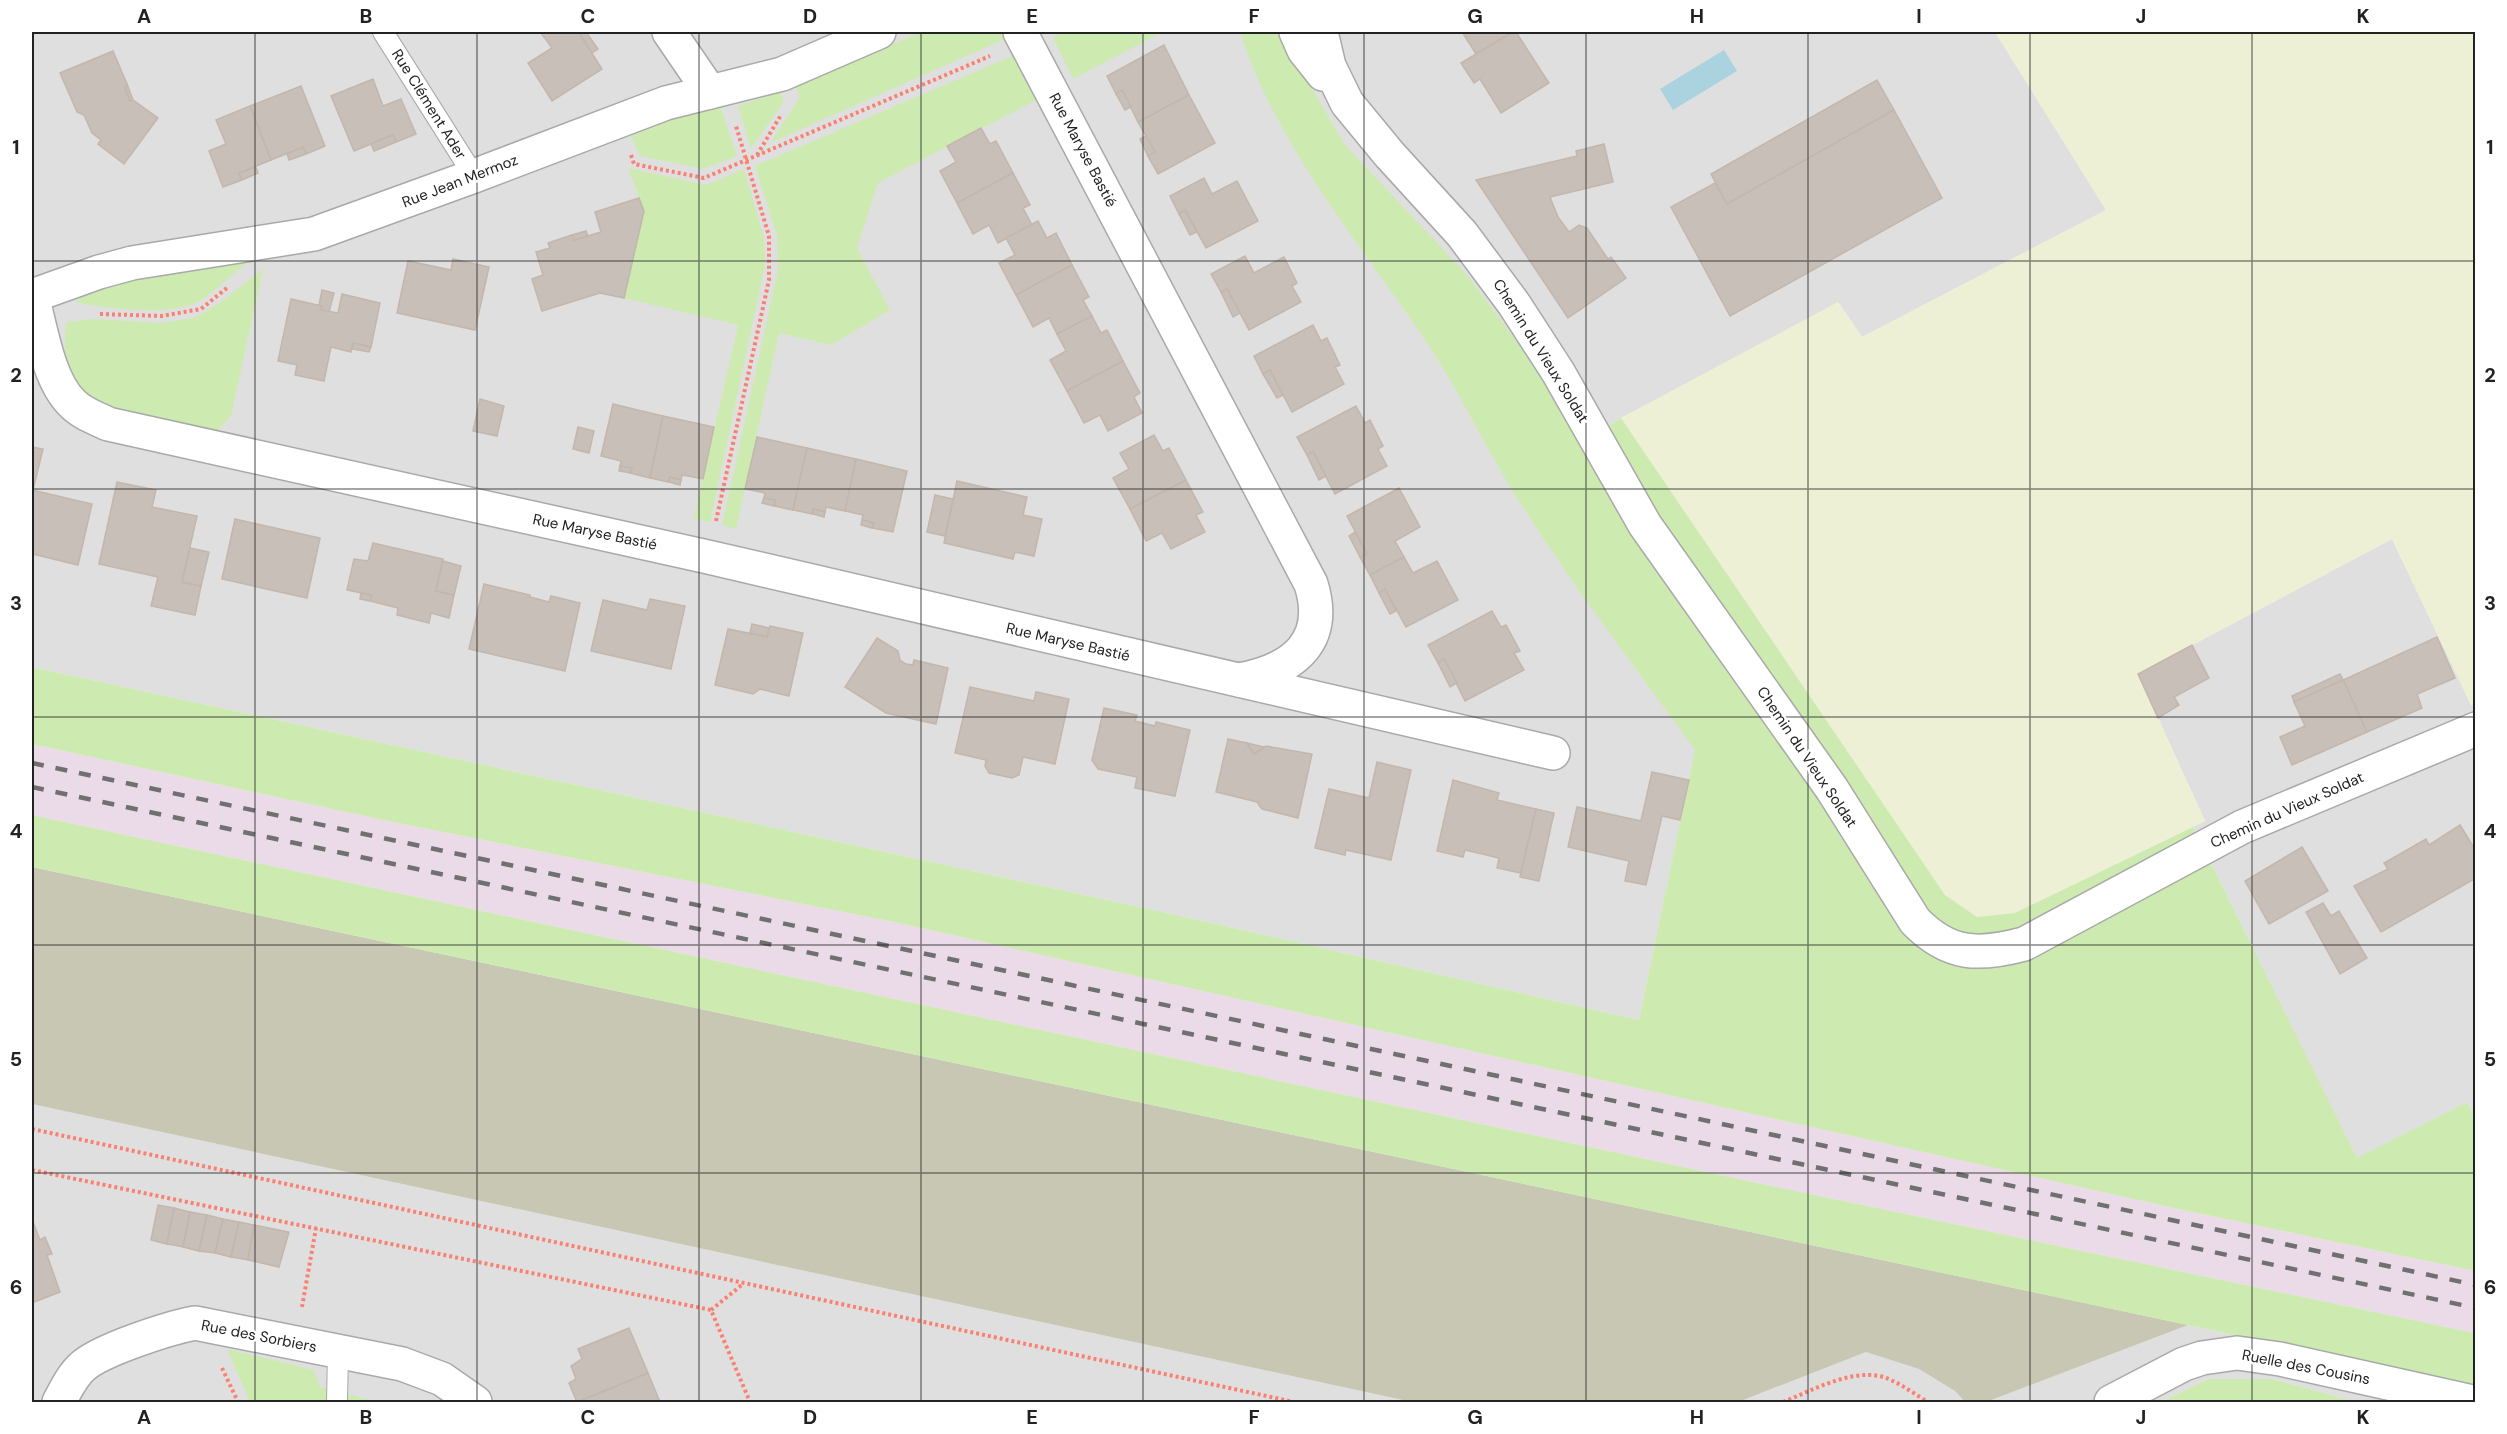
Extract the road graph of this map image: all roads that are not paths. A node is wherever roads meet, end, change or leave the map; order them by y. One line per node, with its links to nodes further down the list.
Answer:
1 (383, 32): 7 (lane, Rue Clément Ader)
2 (669, 32): 6 (street)
3 (879, 32): 6 (street, Rue Jean Mermoz)
4 (1318, 33): 10 (street, Chemin du Vieux Soldat)
5 (1023, 36): 9 (street, Rue Maryse Bastié)
6 (710, 92): 7 (street, Rue Jean Mermoz)
7 (474, 176): 8 (street, Rue Jean Mermoz)
8 (32, 296): 9 (street, Rue Maryse Bastié)
9 (1234, 681): 11 (street, Rue Maryse Bastié)
10 (2475, 729)
11 (1553, 753)
12 (338, 1351): 14 (street, Rue des Sorbiers); 15 (lane); 16 (street, Rue des Sorbiers)
13 (2423, 1397): 17 (street, Ruelle des Cousins); 18 (street, Ruelle des Cousins)
14 (59, 1402)
15 (337, 1402)
16 (475, 1402)
17 (2111, 1402)
18 (2474, 1402)

